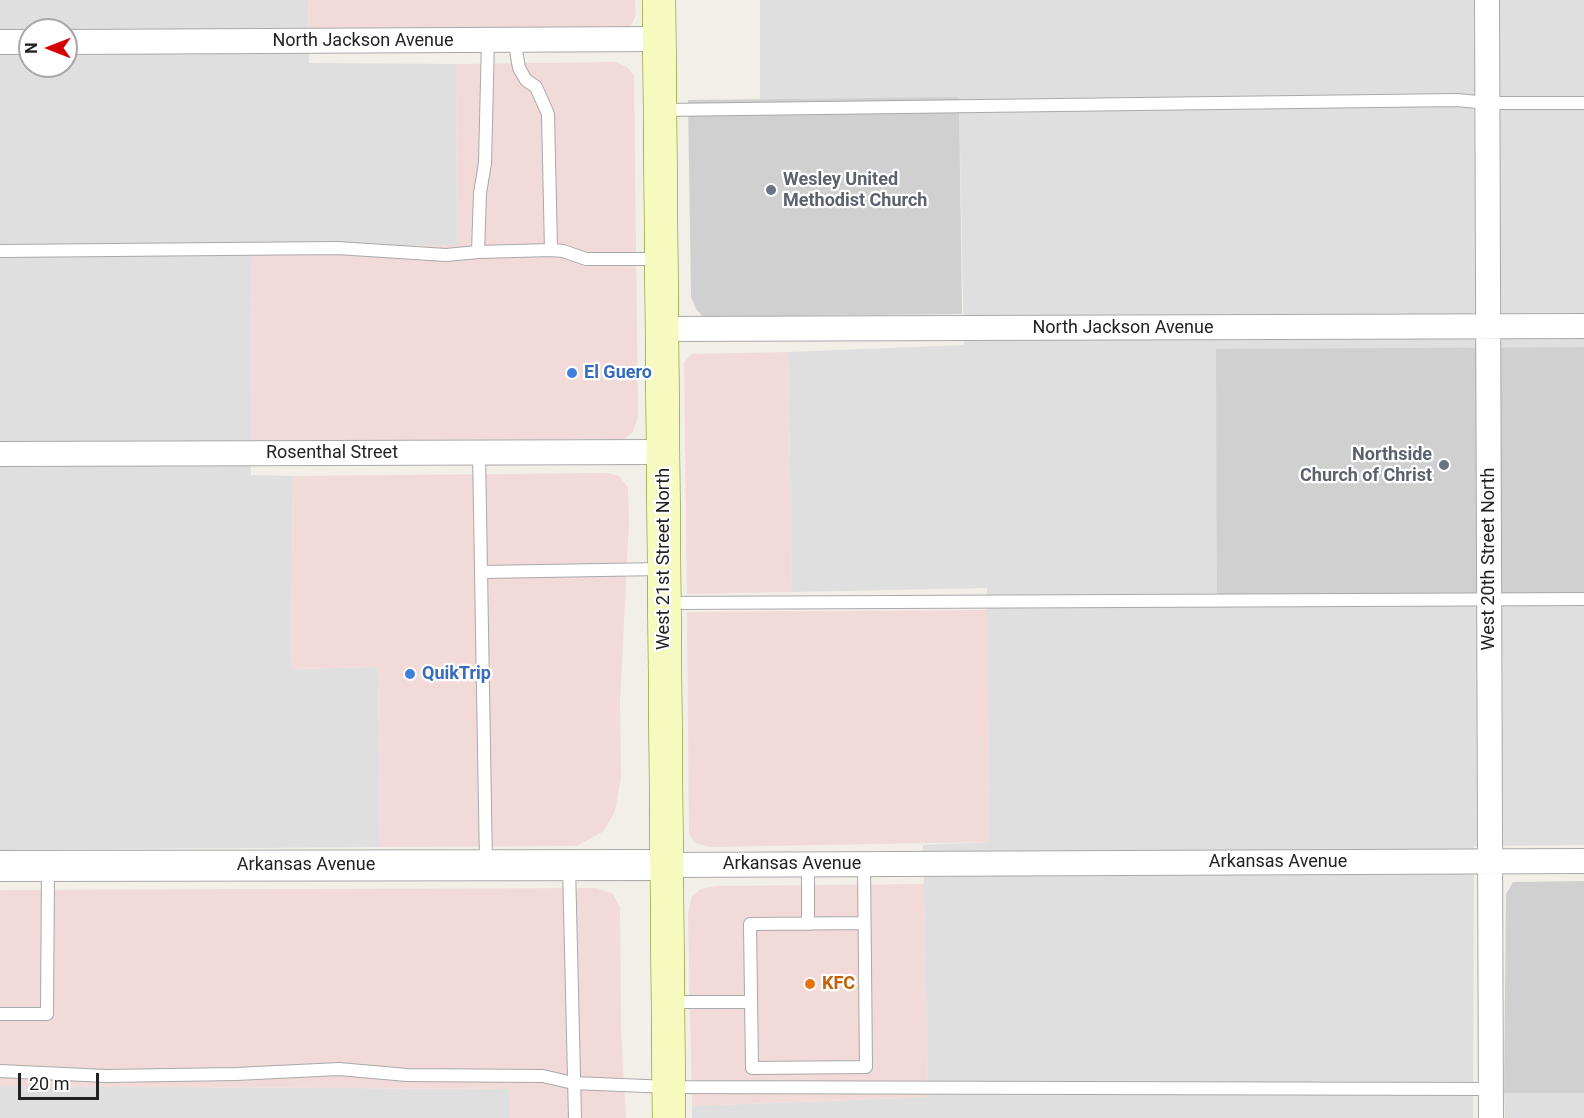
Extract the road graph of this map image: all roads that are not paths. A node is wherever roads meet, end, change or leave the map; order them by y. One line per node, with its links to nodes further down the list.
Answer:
1 (659, 0): 4 (main road, West 21st Street North)
2 (1487, 0): 9 (street, West 20th Street North)
3 (514, 39): 4 (street, North Jackson Avenue); 5 (street, North Jackson Avenue); 12 (lane)
4 (660, 39): 11 (main road, West 21st Street North)
5 (488, 40): 8 (street, North Jackson Avenue); 14 (lane)
6 (0, 42): 7 (street)
7 (18, 42)
8 (78, 42)
9 (1488, 103): 10 (lane); 11 (lane); 17 (street, West 20th Street North)
10 (1584, 103)
11 (661, 110): 15 (main road, West 21st Street North)
12 (551, 250): 14 (lane); 15 (lane)
13 (0, 251): 14 (lane)
14 (478, 252)
15 (662, 260): 18 (main road, West 21st Street North)
16 (1584, 326): 17 (street, North Jackson Avenue)
17 (1489, 327): 18 (street, North Jackson Avenue); 24 (street, West 20th Street North)
18 (663, 329): 19 (main road, West 21st Street North)
19 (663, 452): 20 (street, Rosenthal Street); 22 (main road, West 21st Street North)
20 (479, 453): 21 (street, Rosenthal Street); 23 (lane)
21 (0, 454)
22 (663, 569): 23 (lane); 26 (main road, West 21st Street North)
23 (480, 572): 31 (lane)
24 (1490, 599): 25 (lane); 26 (lane); 27 (street, West 20th Street North)
25 (1584, 599)
26 (663, 603): 33 (main road, West 21st Street North)
27 (1490, 861): 28 (street, Arkansas Avenue); 30 (street, Arkansas Avenue); 43 (street, West 20th Street North)
28 (1584, 861)
29 (808, 864): 30 (street, Arkansas Avenue); 33 (street, Arkansas Avenue); 37 (lane)
30 (864, 864): 36 (lane)
31 (486, 865): 32 (street, Arkansas Avenue); 35 (street, Arkansas Avenue)
32 (569, 865): 33 (street, Arkansas Avenue); 42 (lane)
33 (667, 865): 38 (main road, West 21st Street North)
34 (0, 866): 35 (street, Arkansas Avenue)
35 (48, 866): 40 (lane)
36 (864, 923): 37 (lane); 39 (lane)
37 (808, 924): 39 (lane)
38 (668, 1002): 39 (lane); 44 (main road, West 21st Street North)
39 (751, 1002)
40 (0, 1014)
41 (0, 1071): 42 (lane)
42 (573, 1083): 44 (lane); 45 (lane)
43 (1491, 1089): 44 (lane); 46 (street, West 20th Street North)
44 (669, 1102)
45 (575, 1118)
46 (1491, 1118)

